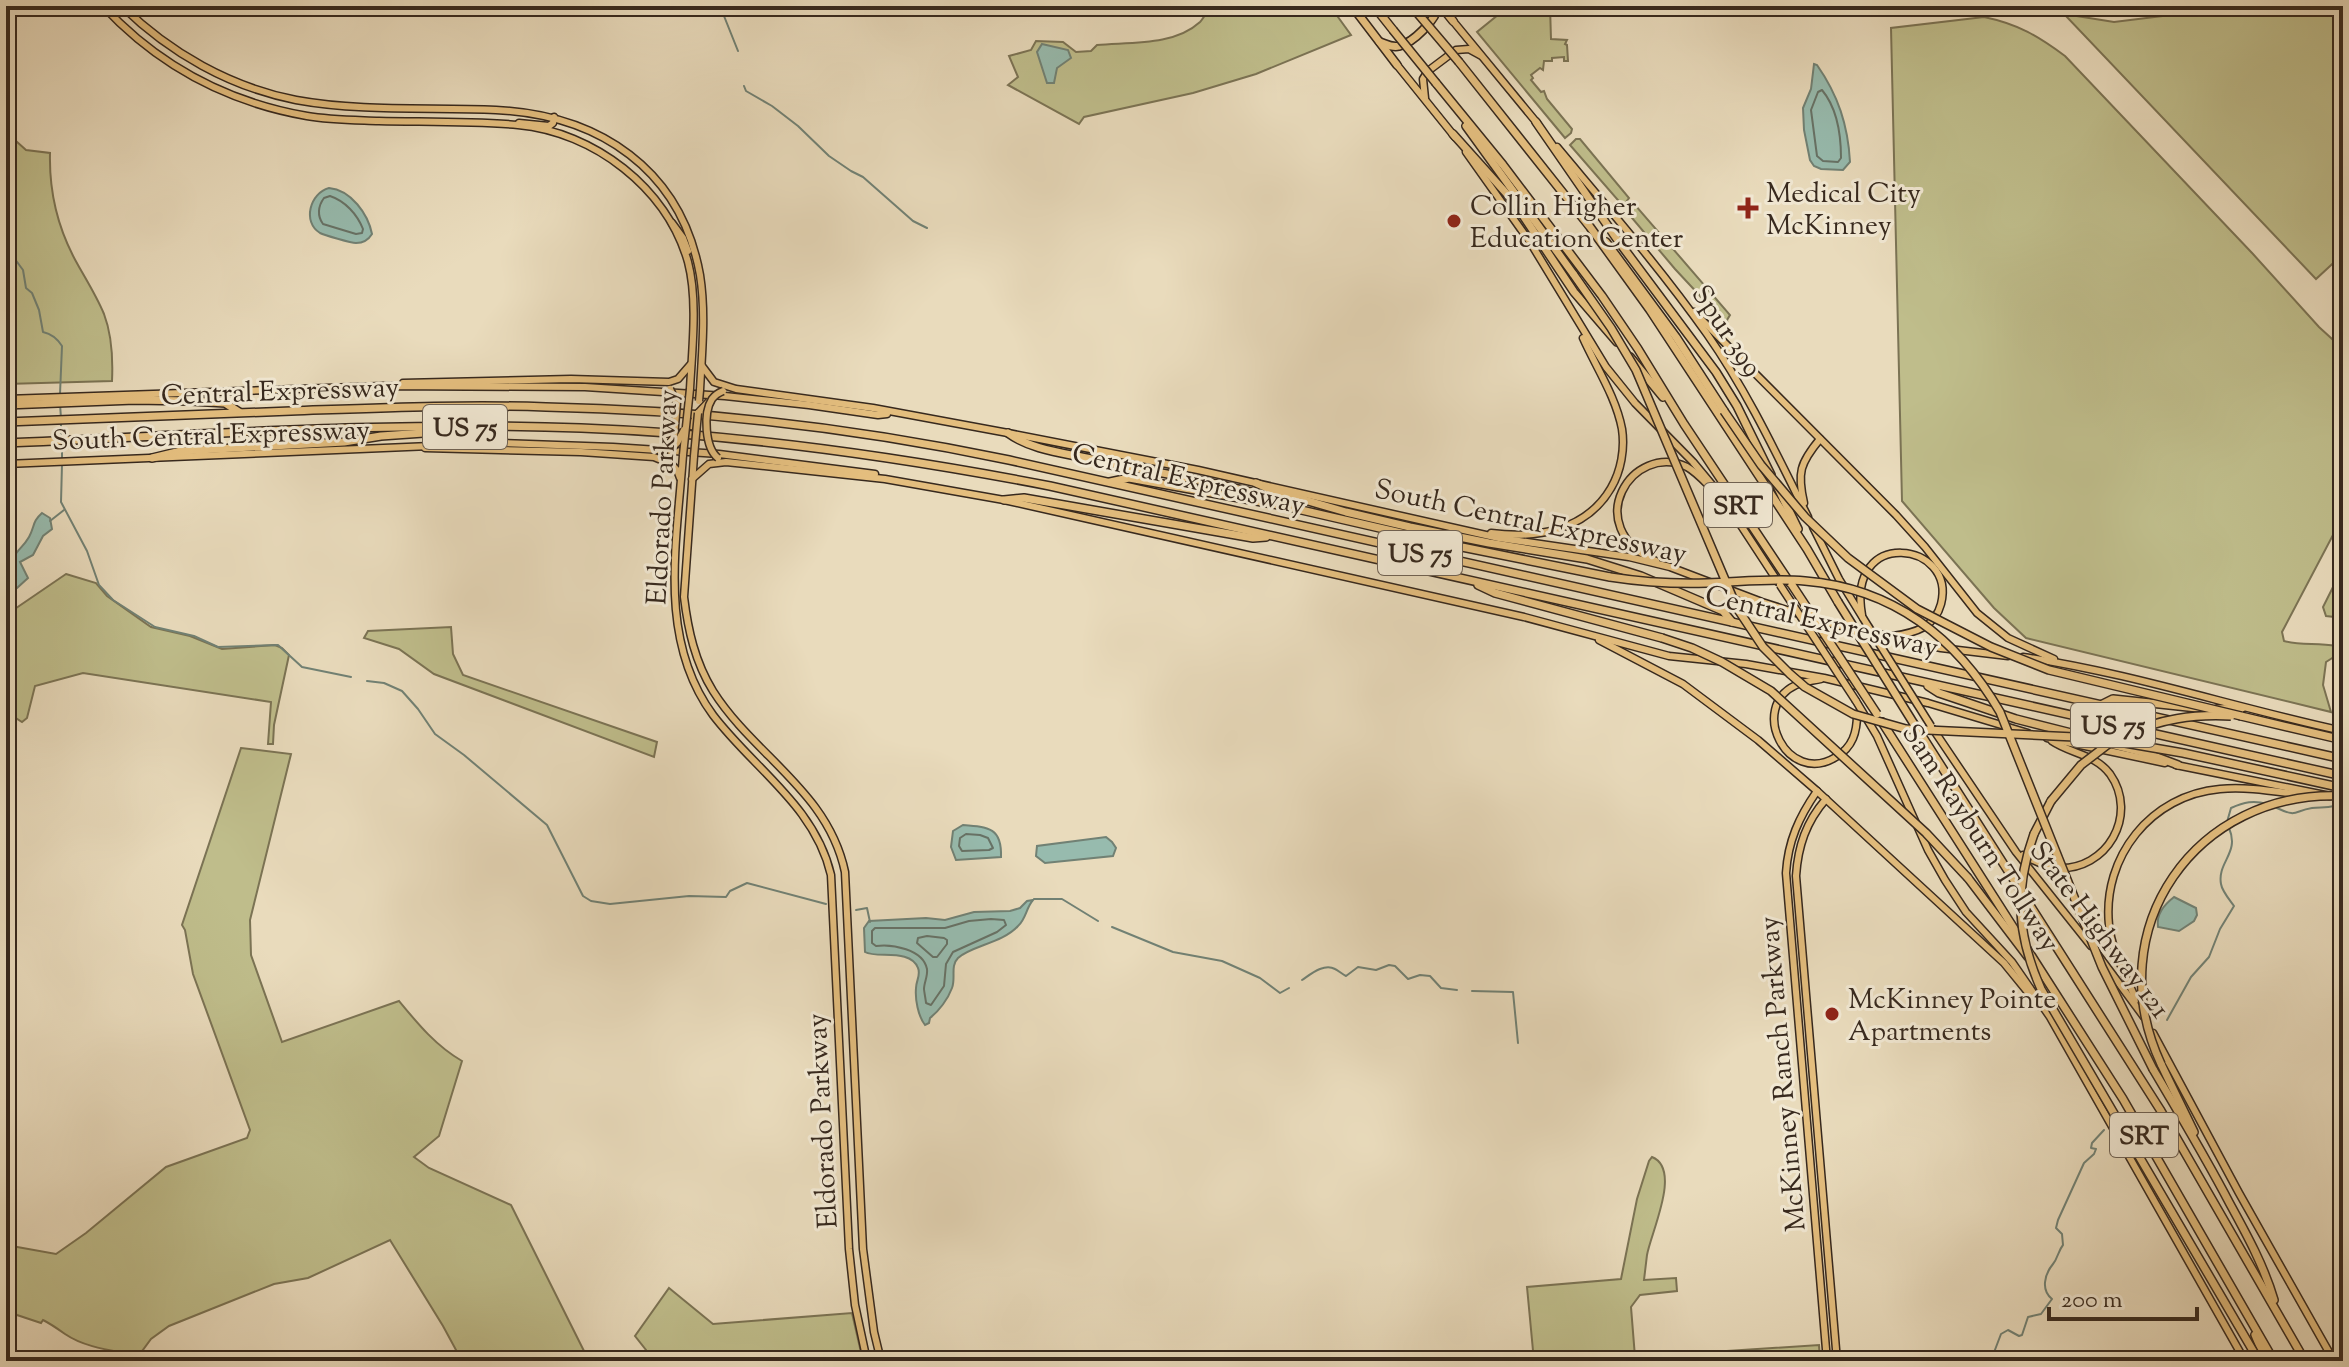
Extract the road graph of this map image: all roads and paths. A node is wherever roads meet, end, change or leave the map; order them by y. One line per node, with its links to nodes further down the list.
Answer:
1 (103, 6): 12 (main road, Eldorado Parkway)
2 (122, 6): 11 (main road, Eldorado Parkway)
3 (1352, 6): 8 (highway)
4 (1374, 6): 13 (highway, bridge)
5 (1440, 6): 7 (highway); 8 (highway)
6 (1413, 8): 22 (highway, bridge)
7 (1453, 21): 9 (main road, Spur 399)
8 (1380, 42): 10 (highway)
9 (1483, 57): 14 (main road); 17 (main road, Spur 399)
10 (1397, 65): 14 (main road)
11 (215, 73): 12 (main road); 15 (main road, Eldorado Parkway)
12 (208, 85): 18 (main road, Eldorado Parkway)
13 (1447, 97): 41 (highway, Sam Rayburn Tollway / SRT); 84 (highway, bridge)
14 (1426, 101): 20 (main road)
15 (498, 110): 16 (main road, Eldorado Parkway); 18 (main road)
16 (554, 117): 19 (main road); 23 (main road, Eldorado Parkway)
17 (1536, 122): 25 (main road, Spur 399); 64 (highway)
18 (498, 124): 19 (main road, Eldorado Parkway)
19 (507, 125): 21 (main road, Eldorado Parkway)
20 (1453, 134): 26 (main road); 41 (highway)
21 (665, 216): 23 (main road); 24 (main road, Eldorado Parkway)
22 (1590, 227): 64 (highway); 77 (highway, bridge)
23 (700, 274): 27 (main road, Eldorado Parkway)
24 (690, 276): 27 (main road); 28 (main road, Eldorado Parkway)
25 (1677, 294): 44 (main road); 61 (main road, Spur 399)
26 (1572, 313): 58 (main road); 62 (main road)
27 (703, 317): 29 (main road, Eldorado Parkway)
28 (691, 364): 30 (main road); 39 (main road, Eldorado Parkway, bridge)
29 (702, 366): 33 (main road); 39 (main road, Eldorado Parkway, bridge)
30 (649, 383): 31 (main road, South Central Expressway); 32 (main road)
31 (384, 386): 35 (main road, South Central Expressway); 38 (main road, South Central Expressway)
32 (668, 388): 39 (main road, bridge); 47 (main road, bridge)
33 (736, 389): 34 (main road, bridge); 38 (main road, South Central Expressway)
34 (713, 397): 39 (main road, bridge); 48 (main road, bridge)
35 (73, 398): 36 (highway); 37 (highway)
36 (6, 402)
37 (241, 413): 40 (highway, Central Expressway / US 75); 55 (highway, Central Expressway / US 75)
38 (891, 413): 43 (main road, South Central Expressway)
39 (693, 418): 47 (main road, bridge); 48 (main road, bridge); 53 (main road, Eldorado Parkway, bridge); 57 (main road, Eldorado Parkway, bridge)
40 (6, 422)
41 (1684, 424): 93 (highway, Sam Rayburn Tollway / SRT, bridge)
42 (481, 427): 45 (highway, Central Expressway / US 75); 50 (highway); 63 (highway, Central Expressway / US 75)
43 (1008, 433): 56 (main road, South Central Expressway); 60 (highway)
44 (1820, 439): 61 (main road); 72 (main road)
45 (6, 443)
46 (418, 447): 49 (main road, South Central Expressway); 50 (main road, South Central Expressway); 54 (main road, South Central Expressway)
47 (663, 453): 49 (main road)
48 (715, 456): 51 (main road)
49 (654, 457): 57 (main road)
50 (152, 458): 52 (main road, South Central Expressway)
51 (726, 462): 53 (main road); 54 (main road, South Central Expressway)
52 (6, 464)
53 (692, 479): 88 (main road, Eldorado Parkway)
54 (885, 479): 59 (main road, South Central Expressway)
55 (1108, 483): 60 (highway); 69 (highway, Central Expressway / US 75)
56 (1256, 483): 62 (main road, South Central Expressway); 69 (highway)
57 (681, 486): 89 (main road, Eldorado Parkway)
58 (1723, 498): 65 (main road); 76 (main road, bridge)
59 (1004, 500): 63 (highway); 70 (main road, South Central Expressway)
60 (1314, 513): 96 (highway, bridge)
61 (1807, 514): 67 (main road, Spur 399)
62 (1479, 534): 65 (main road, South Central Expressway)
63 (1279, 537): 66 (highway, Central Expressway / US 75)
64 (1807, 549): 97 (highway, Sam Rayburn Tollway / SRT, bridge)
65 (1670, 567): 71 (main road, South Central Expressway)
66 (1466, 579): 74 (highway, Central Expressway / US 75); 93 (highway, bridge)
67 (1858, 606): 68 (main road, Spur 399); 71 (main road)
68 (1863, 618): 90 (main road, State Highway 121, bridge)
69 (1732, 622): 75 (highway, Central Expressway / US 75)
70 (1592, 636): 73 (main road, South Central Expressway); 85 (main road)
71 (1886, 637): 72 (main road, South Central Expressway)
72 (2065, 664): 77 (main road, South Central Expressway)
73 (1824, 678): 76 (main road); 79 (main road, South Central Expressway)
74 (1923, 683): 82 (highway); 83 (highway, Central Expressway / US 75)
75 (2101, 705): 77 (highway); 81 (highway, Central Expressway / US 75)
76 (1858, 707): 95 (main road)
77 (2242, 712): 78 (main road, South Central Expressway); 80 (highway); 104 (highway, bridge)
78 (2343, 731)
79 (2048, 739): 82 (main road); 90 (main road)
80 (2343, 740)
81 (2343, 759)
82 (2178, 765): 86 (main road)
83 (2343, 776)
84 (2343, 788)
85 (1817, 791): 87 (main road); 91 (main road, McKinney Ranch Parkway)
86 (2343, 798): 94 (main road); 96 (highway, bridge)
87 (1826, 799): 92 (main road, McKinney Ranch Parkway); 95 (main road)
88 (815, 805): 89 (main road); 100 (main road, Eldorado Parkway)
89 (804, 814): 99 (main road, Eldorado Parkway)
90 (2016, 852): 94 (main road, State Highway 121)
91 (1788, 854): 92 (main road); 101 (main road, McKinney Ranch Parkway)
92 (1797, 882): 102 (main road, McKinney Ranch Parkway)
93 (2054, 991): 98 (highway, Sam Rayburn Tollway / SRT)
94 (2140, 1011): 108 (main road, State Highway 121)
95 (2064, 1043): 103 (main road)
96 (2205, 1156): 97 (highway)
97 (2278, 1313): 107 (highway, Sam Rayburn Tollway / SRT)
98 (2250, 1318): 105 (highway); 106 (highway, Sam Rayburn Tollway / SRT)
99 (867, 1361)
100 (881, 1361)
101 (1827, 1361)
102 (1837, 1361)
103 (2245, 1361)
104 (2259, 1361)
105 (2266, 1361)
106 (2274, 1361)
107 (2305, 1361)
108 (2334, 1361)

